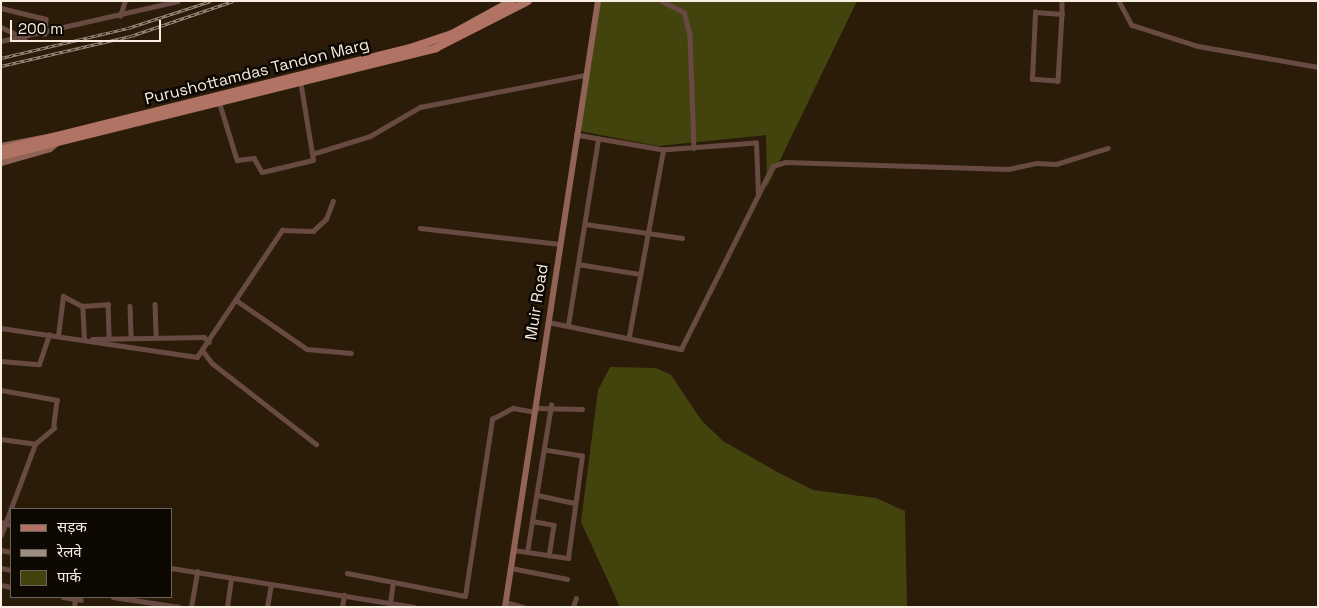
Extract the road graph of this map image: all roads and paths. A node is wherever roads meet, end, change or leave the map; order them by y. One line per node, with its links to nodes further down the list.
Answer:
1 (124, 1): 13 (street)
2 (151, 1): 11 (street)
3 (178, 1): 11 (street)
4 (512, 1): 23 (main road, Purushottamdas Tandon Marg)
5 (528, 1): 20 (main road)
6 (598, 1): 19 (main road, Muir Road)
7 (662, 1): 26 (street)
8 (1062, 1): 12 (street)
9 (1119, 1): 18 (street)
10 (1, 8): 15 (street)
11 (151, 9): 13 (street)
12 (1062, 14): 12 (street)
13 (120, 16): 15 (street)
14 (1, 27): 16 (street)
15 (45, 34): 16 (street)
16 (26, 38): 17 (street)
17 (1, 41)
18 (1318, 67)
19 (585, 75): 22 (main road, Muir Road); 30 (street)
20 (300, 81): 21 (main road); 30 (street)
21 (219, 100): 23 (main road); 30 (street)
22 (576, 135): 24 (street); 39 (main road, Muir Road)
23 (59, 138): 25 (main road, Purushottamdas Tandon Marg); 28 (main road); 31 (main road); 32 (main road, Purushottamdas Tandon Marg)
24 (598, 139): 29 (street); 35 (street)
25 (1, 146)
26 (694, 148): 29 (street); 33 (street)
27 (1108, 148): 33 (street)
28 (1, 150)
29 (663, 150): 37 (street)
30 (312, 154)
31 (1, 156)
32 (1, 163)
33 (758, 195): 51 (street)
34 (333, 201): 42 (street)
35 (585, 224): 37 (street); 40 (street)
36 (420, 228): 39 (street)
37 (648, 233): 38 (street); 41 (street)
38 (682, 238)
39 (560, 244): 46 (main road, Muir Road)
40 (578, 264): 41 (street); 47 (street)
41 (640, 274): 51 (street)
42 (236, 300): 56 (street); 58 (street)
43 (155, 304): 54 (street)
44 (82, 306): 50 (street); 52 (street); 55 (street)
45 (130, 306): 53 (street)
46 (548, 322): 47 (street); 63 (main road, Muir Road)
47 (568, 325): 51 (street)
48 (1, 328): 49 (street)
49 (49, 335): 50 (street); 59 (street)
50 (58, 336): 55 (street)
51 (629, 336)
52 (109, 337): 53 (street); 55 (street)
53 (131, 337): 54 (street)
54 (156, 337): 56 (street)
55 (83, 340): 57 (street)
56 (209, 342): 57 (street)
57 (203, 351): 66 (street)
58 (351, 353)
59 (1, 361)
60 (1, 390): 65 (street)
61 (551, 405): 62 (street); 63 (street); 67 (street)
62 (582, 409)
63 (535, 410): 73 (main road, Muir Road); 82 (street)
64 (1, 439): 65 (street)
65 (35, 444): 71 (street)
66 (316, 444)
67 (545, 450): 68 (street); 69 (street)
68 (537, 495): 69 (street); 70 (street)
69 (575, 503): 75 (street)
70 (532, 521): 74 (street); 75 (street)
71 (2, 523): 72 (street)
72 (1, 535)
73 (514, 550): 74 (street); 77 (main road, Muir Road)
74 (527, 552): 75 (street)
75 (549, 556)
76 (172, 568): 78 (street)
77 (511, 568): 81 (street); 89 (main road, Muir Road)
78 (196, 572): 80 (street); 93 (street)
79 (347, 573): 82 (street)
80 (231, 578): 83 (street); 94 (street)
81 (567, 579)
82 (393, 582): 88 (street)
83 (271, 584): 84 (street); 95 (street)
84 (344, 595): 88 (street); 96 (street)
85 (68, 598): 91 (street)
86 (120, 598): 92 (street)
87 (576, 598): 99 (street)
88 (390, 603): 90 (street)
89 (506, 605): 98 (street)
90 (401, 606): 97 (street)
91 (74, 607)
92 (178, 607)
93 (191, 607)
94 (226, 607)
95 (267, 607)
96 (342, 607)
97 (414, 607)
98 (524, 607)
99 (574, 607)

